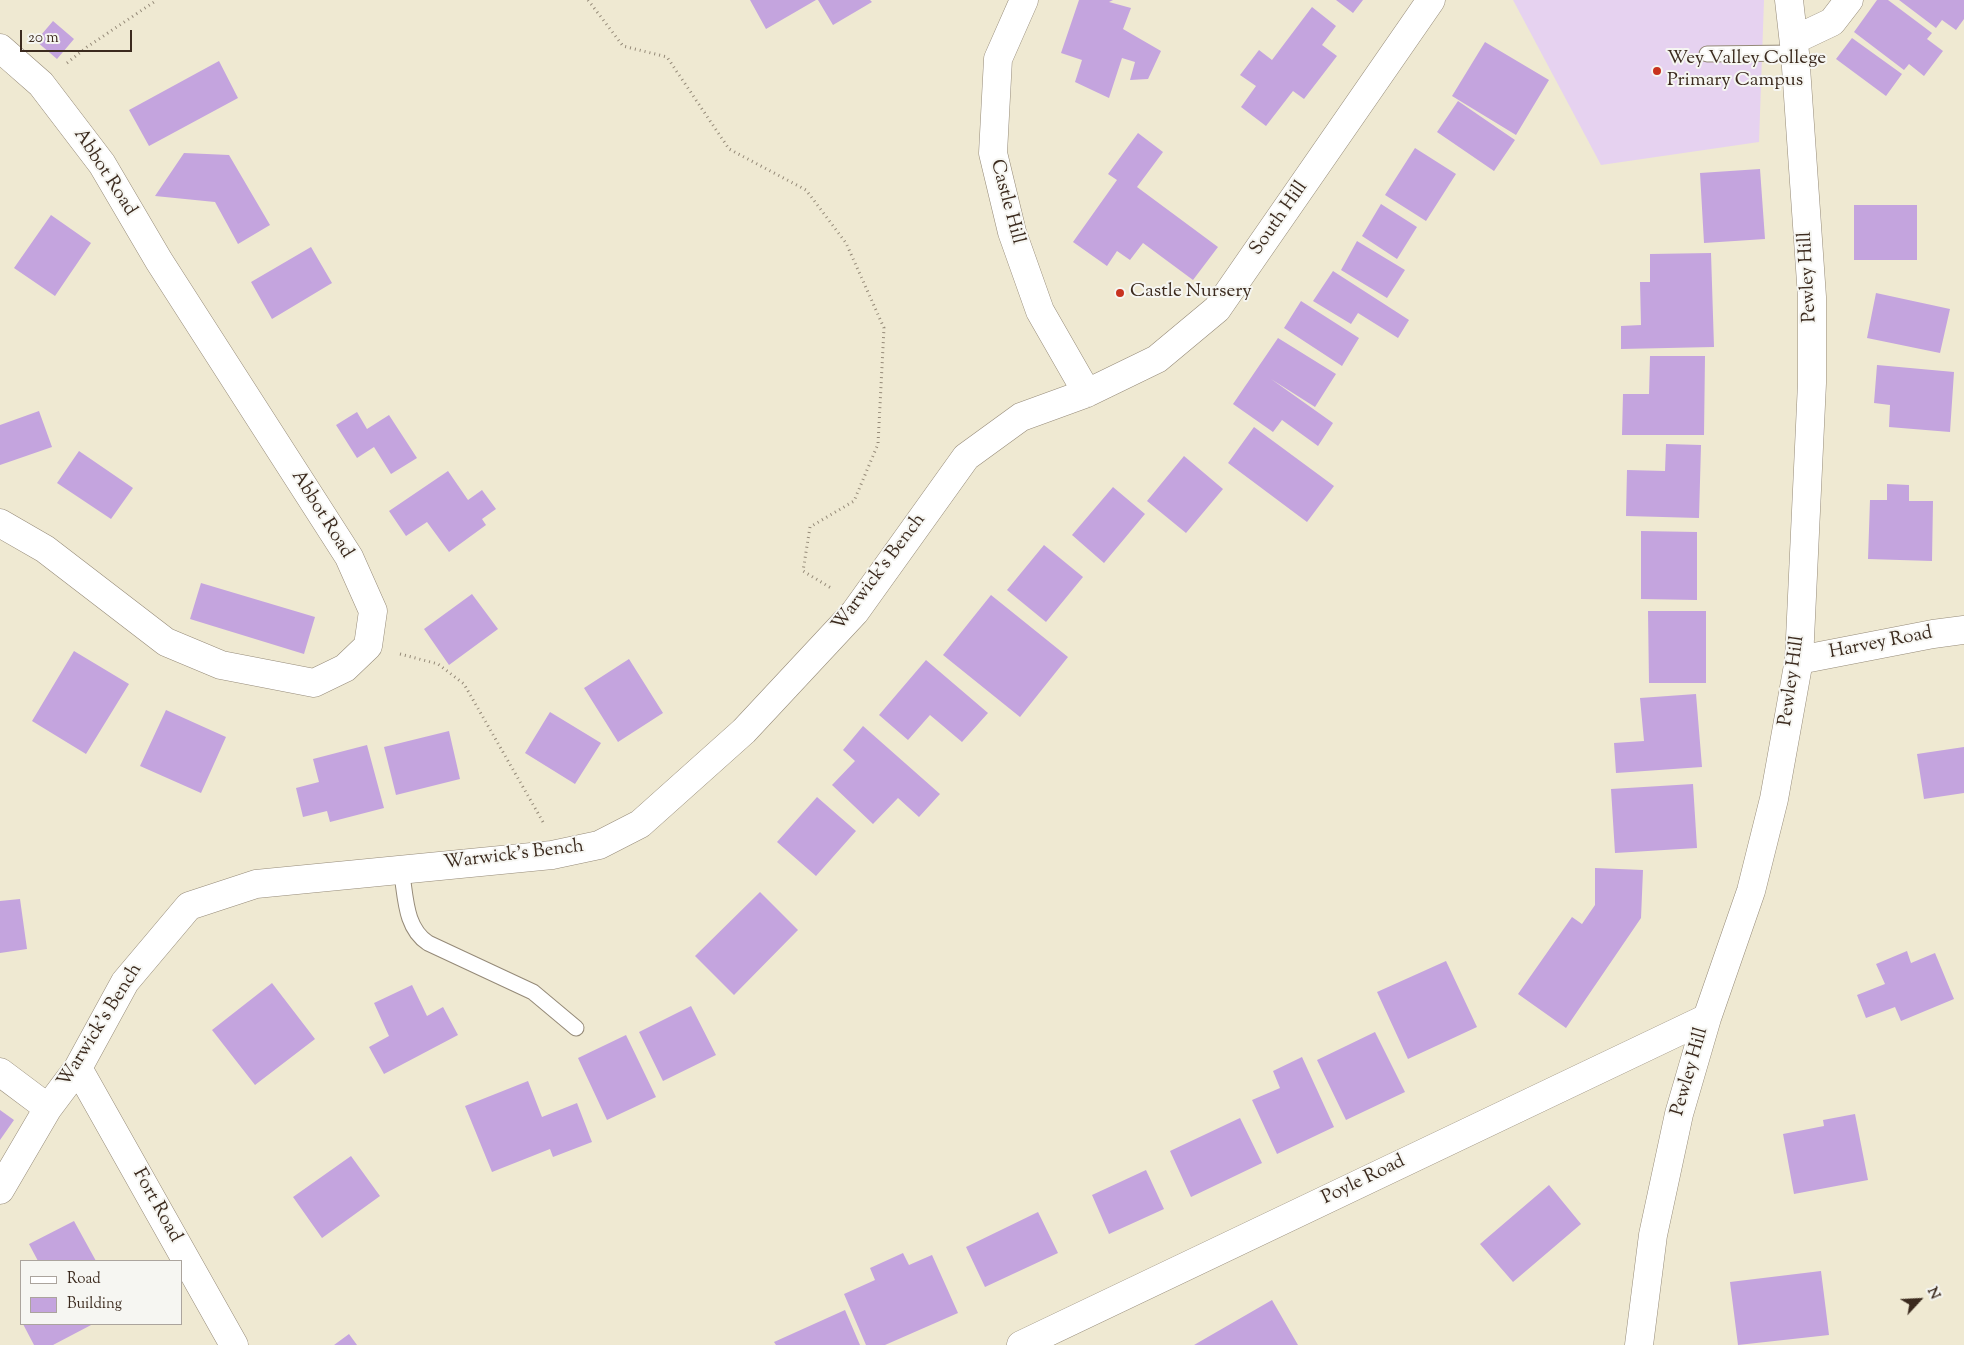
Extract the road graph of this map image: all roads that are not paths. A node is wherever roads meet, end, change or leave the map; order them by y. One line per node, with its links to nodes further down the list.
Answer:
1 (1024, 0): 8 (street, Castle Hill)
2 (1432, 0): 8 (street, South Hill)
3 (1789, 0): 5 (street, Pewley Hill)
4 (1849, 0): 5 (street)
5 (1795, 47): 7 (lane); 11 (street, Pewley Hill)
6 (0, 48): 9 (street, Abbot Road)
7 (1707, 54)
8 (1087, 394): 12 (street, Warwick's Bench)
9 (0, 524)
10 (1964, 630): 11 (street, Harvey Road)
11 (1799, 660): 13 (street, Pewley Hill)
12 (401, 869): 14 (lane); 15 (street, Warwick's Bench)
13 (1707, 1018): 20 (street, Poyle Road); 21 (street, Pewley Hill)
14 (576, 1028)
15 (78, 1068): 17 (street, Warwick's Bench); 19 (street, Fort Road)
16 (0, 1072): 17 (street)
17 (48, 1108): 18 (street, Warwick's Bench)
18 (0, 1190)
19 (234, 1345)
20 (1021, 1345)
21 (1639, 1345)

